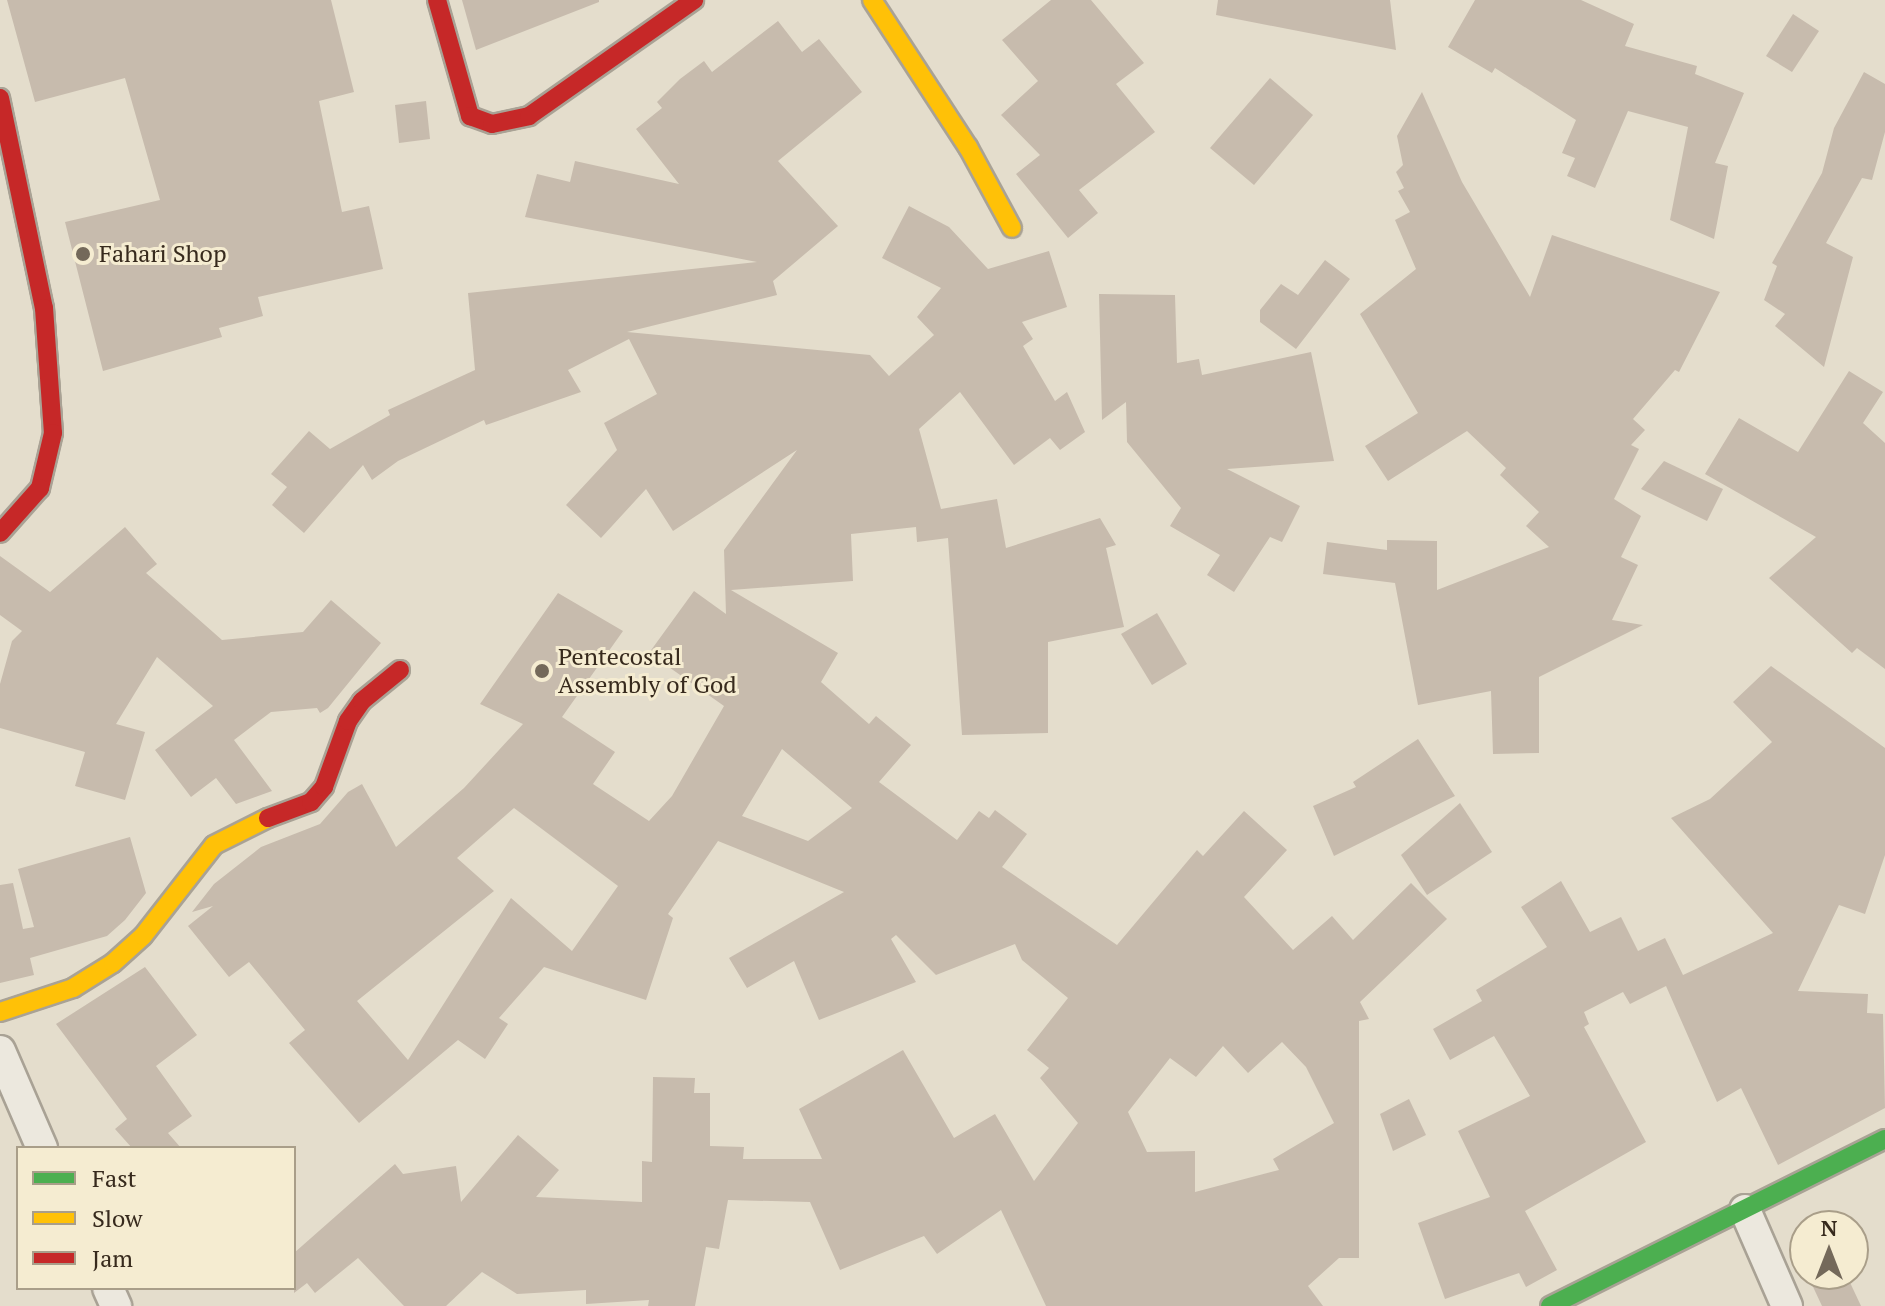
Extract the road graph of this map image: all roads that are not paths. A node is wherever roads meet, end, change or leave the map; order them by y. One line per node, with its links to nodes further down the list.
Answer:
1 (437, 0): 2 (street)
2 (694, 0)
3 (872, 0): 5 (street)
4 (0, 98): 6 (street)
5 (1012, 228)
6 (0, 533)
7 (400, 670): 8 (street)
8 (0, 1012)
9 (0, 1051): 11 (street)
10 (1885, 1139): 12 (street)
11 (41, 1146)
12 (1745, 1210): 13 (street); 14 (street)
13 (1550, 1306)
14 (1787, 1306)

